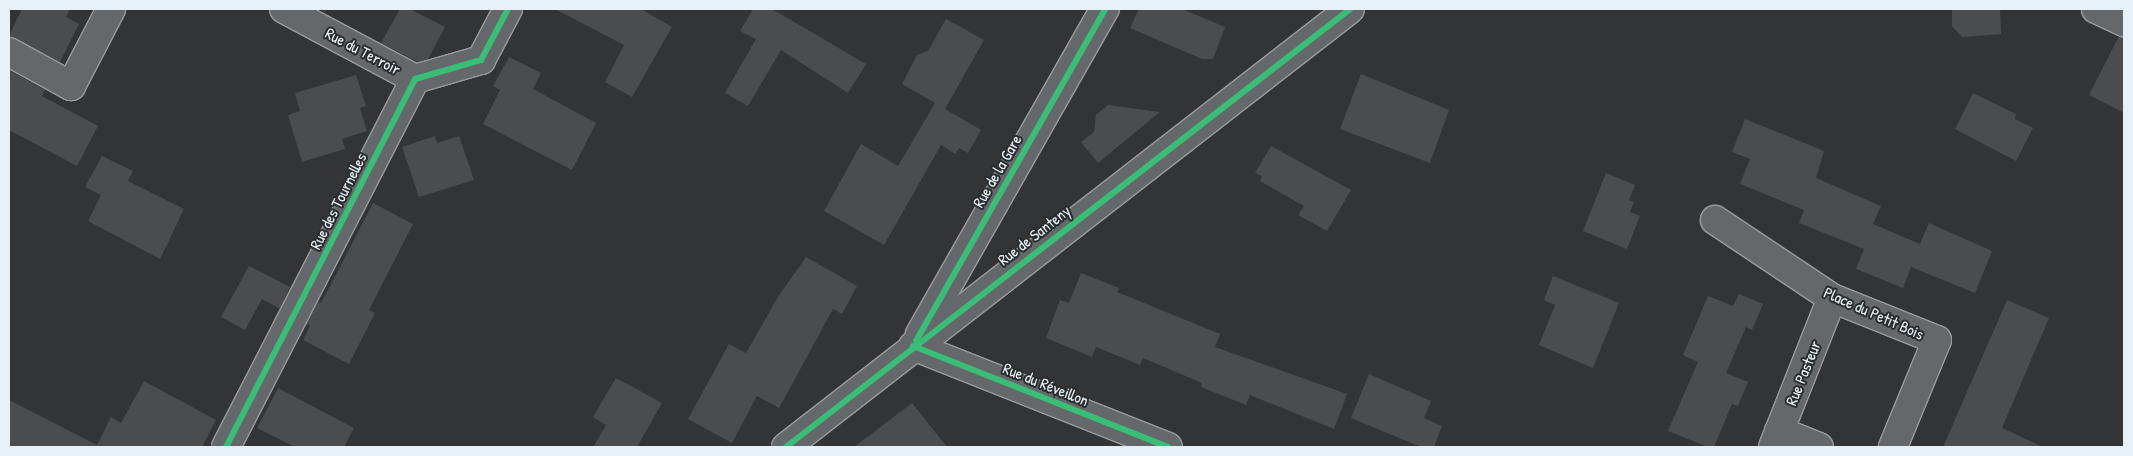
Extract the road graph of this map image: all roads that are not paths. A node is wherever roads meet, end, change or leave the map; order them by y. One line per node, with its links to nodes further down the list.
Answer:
1 (111, 9): 8 (street)
2 (284, 9): 9 (street, Rue du Terroir)
3 (508, 9): 9 (street)
4 (1105, 9): 12 (street, Rue de la Gare)
5 (1350, 9): 12 (street, Rue de Santeny)
6 (2096, 9): 7 (street)
7 (2124, 22)
8 (9, 52)
9 (415, 79): 14 (street, Rue des Tournelles)
10 (1715, 220): 11 (street, Place du Petit Bois)
11 (1832, 298): 13 (street, Rue Pasteur); 18 (street, Place du Petit Bois)
12 (913, 346): 15 (street, Rue de Santeny); 16 (street, Rue du Réveillon)
13 (1776, 439): 17 (street)
14 (226, 447)
15 (786, 447)
16 (1168, 447)
17 (1819, 447)
18 (1893, 447)

